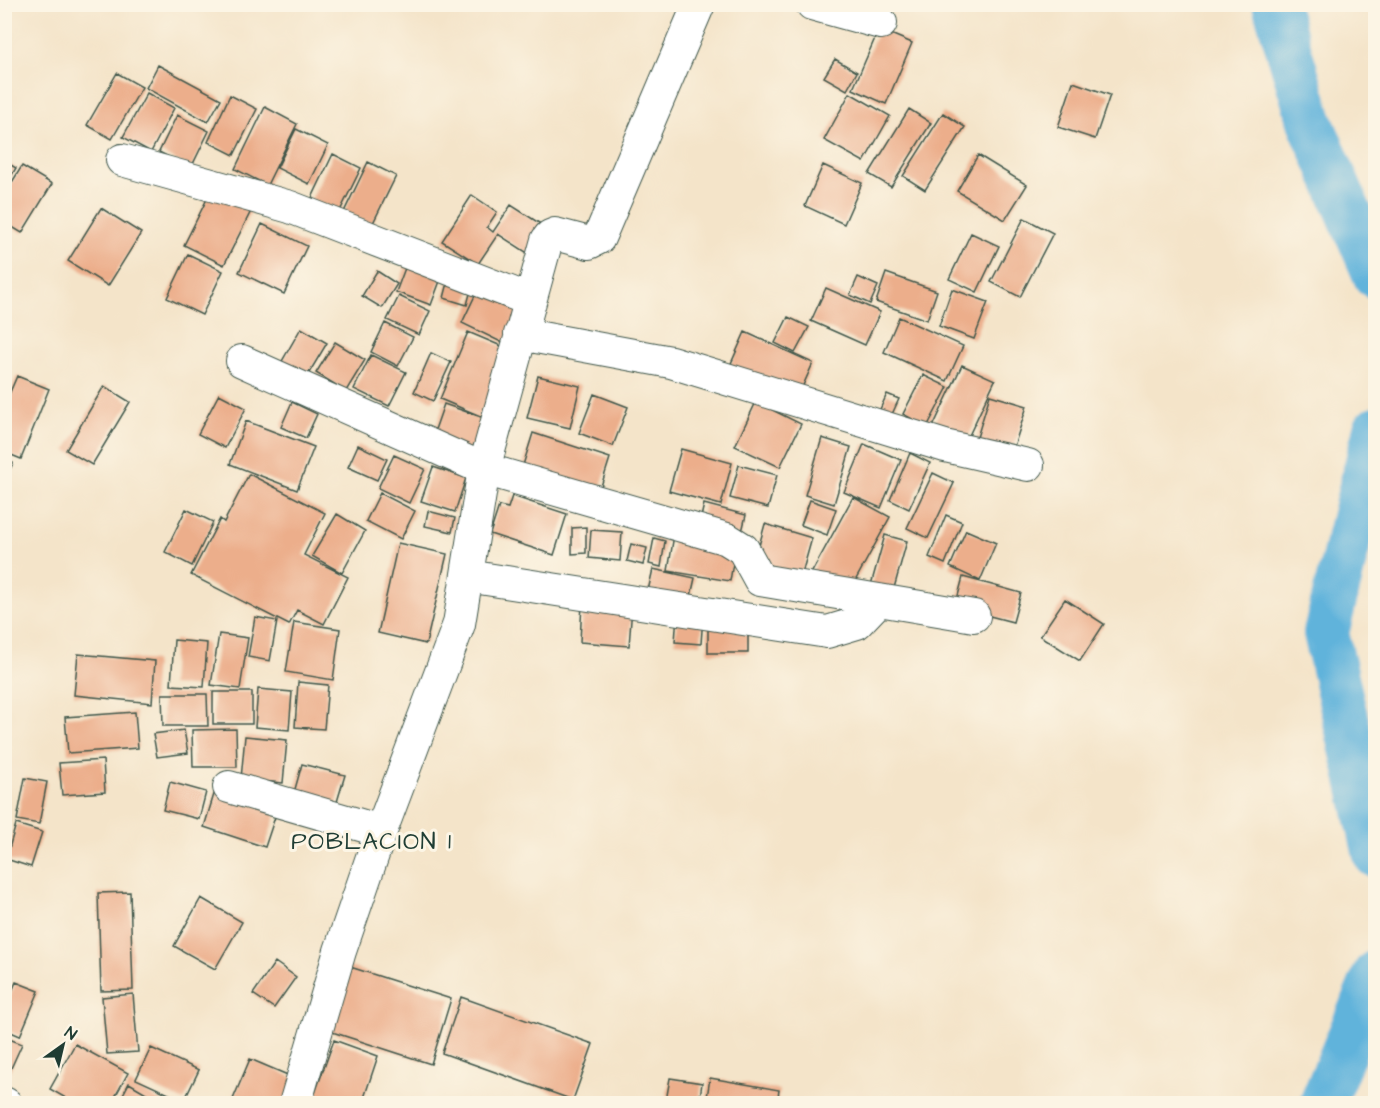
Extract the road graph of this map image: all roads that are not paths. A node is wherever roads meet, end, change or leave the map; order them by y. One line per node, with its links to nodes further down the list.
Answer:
1 (699, 4): 5 (street)
2 (812, 4): 3 (street)
3 (880, 23)
4 (122, 160): 5 (street)
5 (530, 300): 6 (street)
6 (520, 334): 8 (street); 9 (street)
7 (242, 361): 9 (street)
8 (1028, 465)
9 (484, 469): 10 (street); 11 (street)
10 (467, 576): 11 (street); 14 (street)
11 (879, 600): 12 (street)
12 (974, 616)
13 (230, 787): 14 (street)
14 (381, 831): 15 (street)
15 (295, 1104)

